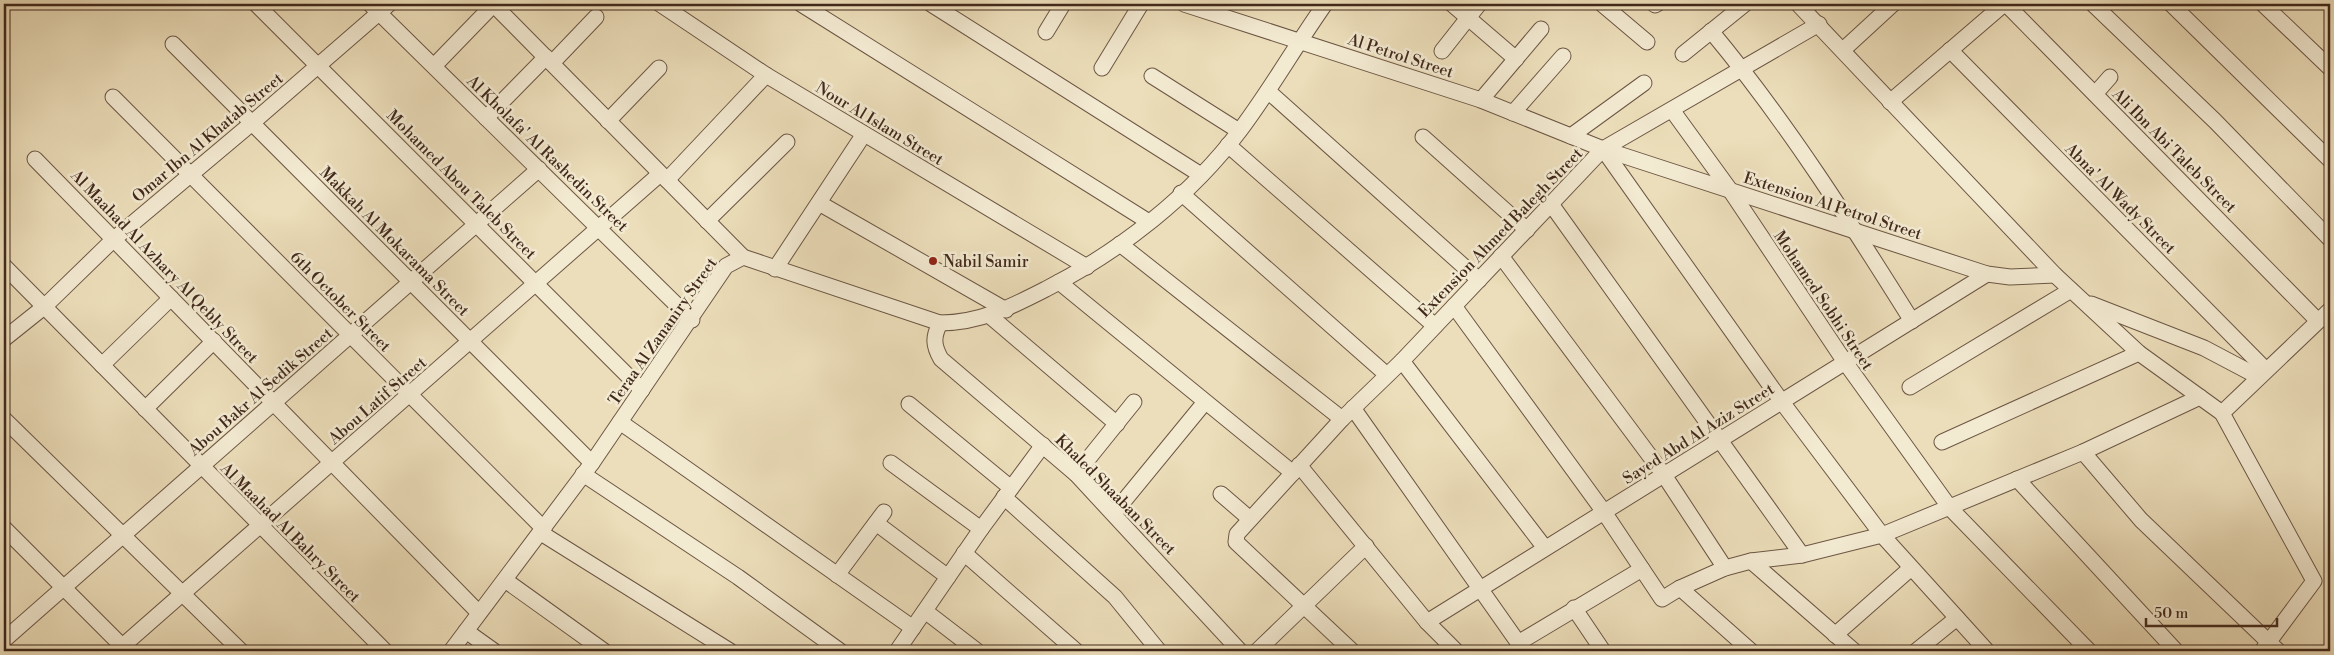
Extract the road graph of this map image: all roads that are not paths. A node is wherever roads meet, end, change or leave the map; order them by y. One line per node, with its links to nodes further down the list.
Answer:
1 (256, 4): 37 (street, Mohamed Abou Taleb Street)
2 (660, 4): 43 (street, Nour Al Islam Street)
3 (801, 4): 75 (street)
4 (931, 4): 68 (street)
5 (1063, 4): 25 (street)
6 (1141, 4): 40 (street)
7 (1184, 4): 27 (street, Al Petrol Street)
8 (1325, 4): 27 (street, Teraa Al Zananiry Street)
9 (1452, 4): 22 (street)
10 (1479, 4): 22 (street)
11 (1602, 4): 28 (street)
12 (1745, 4): 26 (street)
13 (1798, 4): 23 (street)
14 (1893, 4): 30 (street)
15 (2005, 4): 31 (street); 48 (street, Ali Ibn Abi Taleb Street)
16 (2093, 4): 81 (street)
17 (2170, 4): 65 (street)
18 (498, 5): 36 (street); 38 (street)
19 (379, 7): 37 (street, Omar Ibn Al Khatab Street); 38 (street, Al Kholafa' Al Rashedin Street)
20 (2273, 7): 42 (street)
21 (596, 17): 36 (street)
22 (1468, 18): 32 (street); 35 (street)
23 (1819, 24): 30 (street); 41 (street, Extension Ahmed Balegh Street)
24 (1541, 29): 35 (street)
25 (1046, 32)
26 (1710, 32): 33 (street); 41 (street)
27 (1299, 41): 47 (street, Teraa Al Zananiry Street); 50 (street, Al Petrol Street)
28 (1647, 42)
29 (173, 44): 56 (street, Makkah Al Mokarama Street)
30 (1843, 50): 51 (street)
31 (1950, 50): 51 (street); 115 (street, Abna' Al Wady Street)
32 (1442, 51)
33 (1683, 54)
34 (1563, 56): 53 (street)
35 (1516, 59): 50 (street)
36 (549, 60): 54 (street); 55 (street)
37 (319, 65): 56 (street, Omar Ibn Al Khatab Street); 76 (street, Mohamed Abou Taleb Street)
38 (434, 66): 54 (street, Al Kholafa' Al Rashedin Street)
39 (658, 68): 55 (street)
40 (1102, 68)
41 (1741, 68): 52 (street, Extension Ahmed Balegh Street); 79 (street)
42 (2330, 68)
43 (766, 75): 58 (street, Nour Al Islam Street); 69 (street, Abou Latif Street)
44 (1152, 76): 57 (street)
45 (2110, 77): 48 (street)
46 (1644, 83): 59 (street)
47 (1268, 91): 57 (street, Teraa Al Zananiry Street); 90 (street)
48 (2095, 94): 104 (street, Ali Ibn Abi Taleb Street)
49 (113, 97): 67 (street, 6th October Street)
50 (1481, 100): 53 (street, Al Petrol Street)
51 (1890, 102): 89 (street)
52 (1672, 110): 63 (street, Extension Ahmed Balegh Street); 70 (street, Mohamed Sobhi Street)
53 (1513, 112): 59 (street, Al Petrol Street)
54 (486, 118): 66 (street, Al Kholafa' Al Rashedin Street)
55 (608, 121): 69 (street)
56 (252, 123): 67 (street, Omar Ibn Al Khatab Street); 91 (street, Makkah Al Mokarama Street)
57 (1240, 131): 62 (street, Teraa Al Zananiry Street)
58 (864, 134): 72 (street); 86 (street, Nour Al Islam Street)
59 (1572, 136): 63 (street, Al Petrol Street)
60 (1422, 137): 78 (street)
61 (788, 142): 74 (street)
62 (1228, 145): 68 (street, Teraa Al Zananiry Street); 106 (street)
63 (1603, 150): 70 (street, Extension Al Petrol Street); 73 (street, Extension Ahmed Balegh Street); 124 (street)
64 (36, 159): 80 (street, Al Maahad Al Azhary Al Qebly Street)
65 (2330, 160)
66 (539, 169): 76 (street, Abou Bakr Al Sedik Street); 77 (street, Al Kholafa' Al Rashedin Street)
67 (190, 174): 80 (street, Omar Ibn Al Khatab Street); 107 (street, 6th October Street)
68 (1201, 174): 71 (street, Teraa Al Zananiry Street)
69 (664, 177): 74 (street); 77 (street, Abou Latif Street)
70 (1730, 190): 79 (street, Extension Al Petrol Street); 113 (street, Mohamed Sobhi Street)
71 (1181, 194): 75 (street, Teraa Al Zananiry Street); 116 (street)
72 (819, 203): 87 (street); 99 (street)
73 (1551, 204): 78 (street, Extension Ahmed Balegh Street); 133 (street)
74 (707, 222): 84 (street)
75 (1149, 222): 82 (street, Teraa Al Zananiry Street)
76 (477, 224): 91 (street, Abou Bakr Al Sedik Street); 93 (street, Mohamed Abou Taleb Street)
77 (599, 228): 93 (street, Abou Latif Street); 102 (street, Al Kholafa' Al Rashedin Street)
78 (1527, 230): 83 (street, Extension Ahmed Balegh Street)
79 (1856, 231): 88 (street, Extension Al Petrol Street); 103 (street)
80 (114, 239): 95 (street, Al Maahad Al Azhary Al Qebly Street); 97 (street, Omar Ibn Al Khatab Street)
81 (2330, 239)
82 (1120, 244): 86 (street, Teraa Al Zananiry Street); 130 (street)
83 (1501, 256): 90 (street, Extension Ahmed Balegh Street); 143 (street)
84 (742, 257): 87 (street, Teraa Al Zananiry Street); 102 (street, Teraa Al Zananiry Street)
85 (4, 266): 97 (street, Al Maahad Al Bahry Street)
86 (1086, 267): 92 (street, Teraa Al Zananiry Street)
87 (775, 269): 105 (street, Teraa Al Zananiry Street)
88 (1988, 274): 89 (street, Extension Al Petrol Street); 103 (street, Sayed Abd Al Aziz Street)
89 (2056, 275): 94 (street)
90 (1478, 280): 98 (street, Extension Ahmed Balegh Street)
91 (411, 282): 107 (street, Abou Bakr Al Sedik Street); 110 (street, Makkah Al Mokarama Street)
92 (1059, 282): 99 (street, Teraa Al Zananiry Street); 123 (street)
93 (536, 284): 110 (street, Abou Latif Street); 118 (street, Mohamed Abou Taleb Street)
94 (2071, 290): 96 (street); 117 (street)
95 (171, 298): 109 (street, Al Maahad Al Azhary Al Qebly Street); 114 (street)
96 (2084, 301): 111 (street); 115 (street)
97 (44, 306): 108 (street, Omar Ibn Al Khatab Street); 114 (street, Al Maahad Al Bahry Street)
98 (1454, 306): 106 (street, Extension Ahmed Balegh Street); 148 (street)
99 (1006, 310): 101 (street, Teraa Al Zananiry Street)
100 (2330, 310): 104 (street)
101 (990, 316): 105 (street, Teraa Al Zananiry Street); 132 (street)
102 (692, 320): 118 (street, Teraa Al Zananiry Street)
103 (1912, 320): 113 (street, Sayed Abd Al Aziz Street)
104 (2318, 321): 115 (street)
105 (940, 323): 135 (street, Khaled Shaaban Street)
106 (1435, 326): 112 (street, Extension Ahmed Balegh Street)
107 (350, 335): 119 (street, 6th October Street); 121 (street, Abou Bakr Al Sedik Street)
108 (4, 339)
109 (214, 341): 121 (street, Al Maahad Al Azhary Al Qebly Street); 127 (street)
110 (470, 341): 119 (street, Abou Latif Street); 140 (street, Makkah Al Mokarama Street)
111 (2139, 353): 120 (street); 134 (street)
112 (1402, 360): 116 (street, Extension Ahmed Balegh Street); 158 (street)
113 (1845, 362): 124 (street, Sayed Abd Al Aziz Street); 147 (street, Mohamed Sobhi Street)
114 (102, 365): 127 (street, Al Maahad Al Bahry Street)
115 (2263, 374): 128 (street)
116 (1387, 375): 126 (street, Extension Ahmed Balegh Street)
117 (1910, 387)
118 (642, 390): 131 (street, Teraa Al Zananiry Street)
119 (410, 394): 137 (street, Abou Latif Street); 154 (street, 6th October Street)
120 (2200, 396): 128 (street); 136 (street)
121 (274, 402): 137 (street, Al Maahad Al Azhary Al Qebly Street); 139 (street, Abou Bakr Al Sedik Street)
122 (1134, 402): 132 (street)
123 (1205, 402): 141 (street); 149 (street)
124 (1782, 402): 133 (street, Sayed Abd Al Aziz Street); 155 (street)
125 (909, 404): 145 (street)
126 (1353, 408): 130 (street, Extension Ahmed Balegh Street); 170 (street)
127 (145, 409): 139 (street, Al Maahad Al Bahry Street)
128 (2222, 413): 183 (street)
129 (4, 418): 156 (street)
130 (1342, 419): 141 (street, Extension Ahmed Balegh Street)
131 (620, 422): 140 (street, Teraa Al Zananiry Street); 165 (street)
132 (1117, 424): 142 (street)
133 (1720, 440): 143 (street, Sayed Abd Al Aziz Street); 160 (street)
134 (1942, 442)
135 (1043, 444): 142 (street, Khaled Shaaban Street); 145 (street)
136 (2083, 452): 144 (street); 183 (street)
137 (332, 462): 151 (street, Abou Latif Street); 175 (street, Al Maahad Al Azhary Al Qebly Street)
138 (891, 463): 153 (street)
139 (201, 466): 151 (street, Al Maahad Al Bahry Street); 156 (street, Abou Bakr Al Sedik Street)
140 (588, 469): 154 (street, Teraa Al Zananiry Street); 191 (street)
141 (1296, 469): 150 (street, Extension Ahmed Balegh Street); 157 (street)
142 (1076, 474): 149 (street, Khaled Shaaban Street)
143 (1664, 475): 148 (street, Sayed Abd Al Aziz Street); 162 (street)
144 (2017, 480): 147 (street); 206 (street)
145 (1008, 492): 153 (street); 195 (street)
146 (1221, 494): 150 (street)
147 (1950, 508): 155 (street); 205 (street)
148 (1604, 512): 158 (street, Sayed Abd Al Aziz Street); 164 (street)
149 (1114, 513): 196 (street, Khaled Shaaban Street)
150 (1250, 519): 172 (street, Extension Ahmed Balegh Street)
151 (260, 525): 171 (street, Abou Latif Street); 186 (street, Al Maahad Al Bahry Street)
152 (4, 528): 168 (street)
153 (981, 529): 159 (street)
154 (542, 531): 167 (street, Teraa Al Zananiry Street); 190 (street, 6th October Street)
155 (1882, 535): 160 (street); 163 (street)
156 (122, 536): 168 (street, Abou Bakr Al Sedik Street); 171 (street)
157 (1366, 546): 172 (street); 177 (street)
158 (1545, 548): 170 (street, Sayed Abd Al Aziz Street)
159 (964, 553): 166 (street); 194 (street)
160 (1802, 555): 161 (street)
161 (1751, 561): 162 (street); 180 (street)
162 (1725, 568): 169 (street)
163 (1911, 568): 176 (street); 180 (street)
164 (1642, 569): 169 (street); 173 (street)
165 (837, 575): 166 (street); 178 (street)
166 (948, 577): 174 (street)
167 (505, 580): 175 (street, Teraa Al Zananiry Street); 189 (street)
168 (63, 588): 181 (street, Abou Bakr Al Sedik Street); 184 (street)
169 (1680, 588): 201 (street)
170 (1480, 589): 177 (street, Sayed Abd Al Aziz Street); 182 (street)
171 (183, 593): 184 (street, Abou Latif Street); 185 (street)
172 (1302, 606): 197 (street); 198 (street)
173 (1574, 608): 182 (street); 200 (street)
174 (925, 610): 178 (street); 193 (street)
175 (479, 613): 179 (street, Teraa Al Zananiry Street)
176 (1957, 618): 203 (street); 204 (street)
177 (1427, 622): 199 (street)
178 (912, 628): 192 (street)
179 (466, 631): 187 (street, Teraa Al Zananiry Street); 188 (street)
180 (1835, 635): 202 (street)
181 (4, 640)
182 (1521, 647)
183 (2269, 649)
184 (122, 650)
185 (242, 651)
186 (385, 651)
187 (451, 651)
188 (494, 651)
189 (604, 651)
190 (730, 651)
191 (840, 651)
192 (897, 651)
193 (977, 651)
194 (1076, 651)
195 (1159, 651)
196 (1240, 651)
197 (1257, 651)
198 (1352, 651)
199 (1456, 651)
200 (1603, 651)
201 (1751, 651)
202 (1854, 651)
203 (1916, 651)
204 (1987, 651)
205 (2089, 651)
206 (2176, 651)

